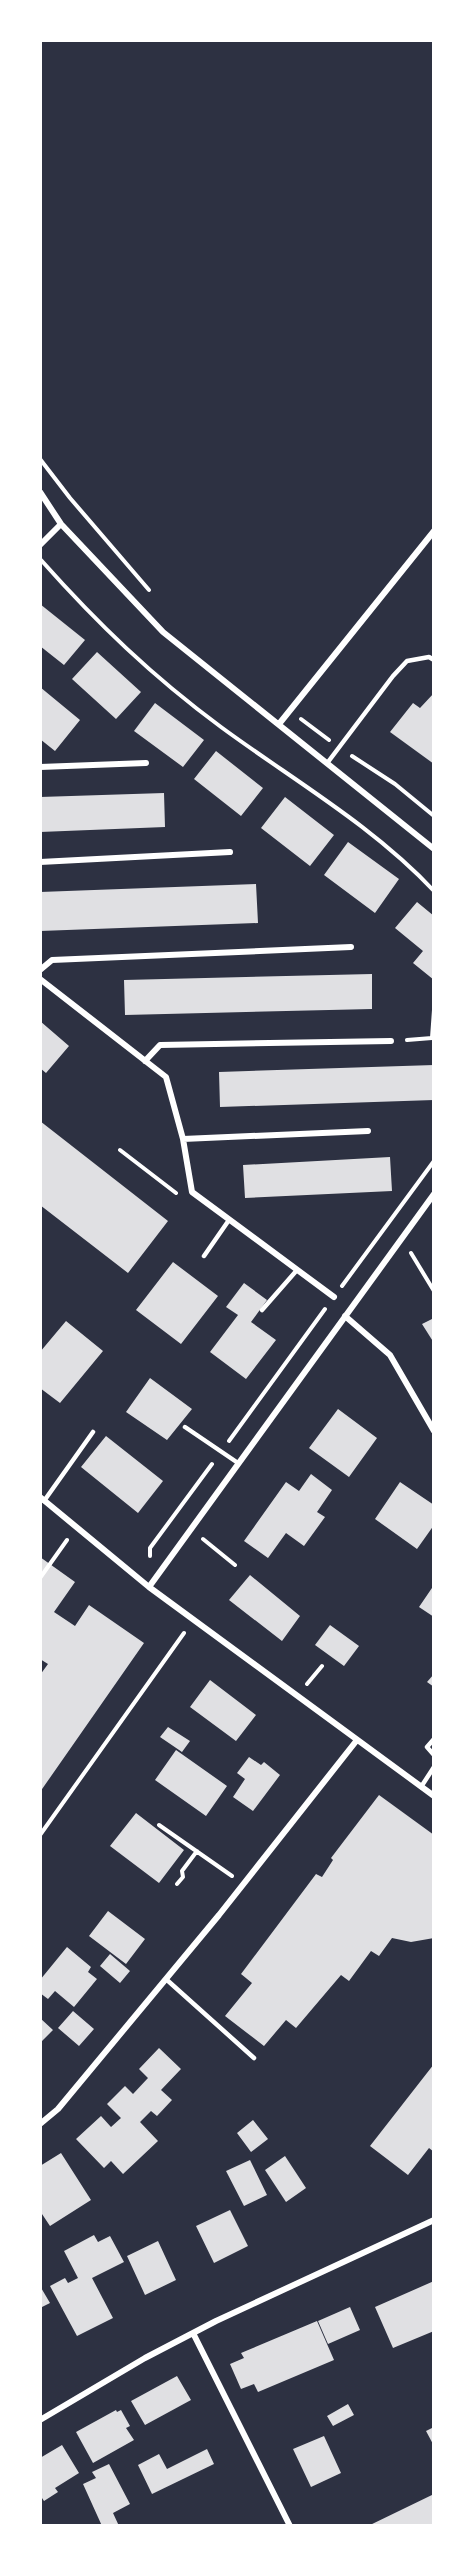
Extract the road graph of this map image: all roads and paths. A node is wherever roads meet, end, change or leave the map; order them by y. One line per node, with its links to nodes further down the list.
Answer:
1 (40, 459): 7 (path)
2 (40, 492): 3 (street)
3 (62, 524): 5 (street); 10 (street)
4 (434, 531): 9 (street)
5 (40, 545)
6 (40, 560): 19 (path)
7 (155, 597)
8 (434, 660): 11 (lane)
9 (291, 711): 10 (street); 11 (path)
10 (279, 724): 12 (street)
11 (339, 747): 12 (lane); 15 (path)
12 (328, 762): 16 (street)
13 (146, 763): 14 (street)
14 (40, 767)
15 (434, 816)
16 (434, 849)
17 (230, 852): 18 (street)
18 (40, 861)
19 (434, 891)
20 (351, 947): 21 (street)
21 (40, 970)
22 (40, 979): 25 (street)
23 (434, 1010): 24 (path)
24 (391, 1041): 25 (street)
25 (145, 1061): 27 (street)
26 (368, 1131): 27 (street)
27 (183, 1139): 30 (street)
28 (120, 1150): 30 (path)
29 (434, 1161): 37 (path)
30 (192, 1192): 32 (street)
31 (434, 1194): 33 (street)
32 (229, 1220): 34 (lane); 35 (street)
33 (402, 1236): 36 (path); 39 (street)
34 (204, 1257)
35 (297, 1270): 37 (street); 38 (lane)
36 (434, 1291)
37 (334, 1297): 43 (path)
38 (262, 1310)
39 (345, 1316): 41 (street); 44 (street)
40 (185, 1427): 43 (lane)
41 (434, 1431)
42 (93, 1432): 45 (lane)
43 (221, 1452): 44 (lane); 50 (path)
44 (238, 1464): 46 (street)
45 (42, 1499): 50 (street)
46 (191, 1528): 48 (path); 50 (street)
47 (67, 1540): 49 (path)
48 (235, 1565)
49 (40, 1578)
50 (149, 1587): 53 (street)
51 (184, 1633): 61 (path)
52 (322, 1666): 53 (path)
53 (299, 1696): 55 (street)
54 (434, 1739): 56 (lane)
55 (357, 1740): 58 (street); 65 (street)
56 (434, 1755)
57 (434, 1767): 58 (lane)
58 (421, 1787): 59 (street)
59 (434, 1796)
60 (159, 1825): 62 (path)
61 (40, 1835)
62 (197, 1851): 63 (path); 64 (path)
63 (233, 1877)
64 (177, 1884)
65 (167, 1980): 66 (lane); 67 (street)
66 (254, 2058)
67 (40, 2124)
68 (434, 2220): 69 (street)
69 (193, 2333): 70 (street); 71 (street)
70 (40, 2420)
71 (290, 2526)

